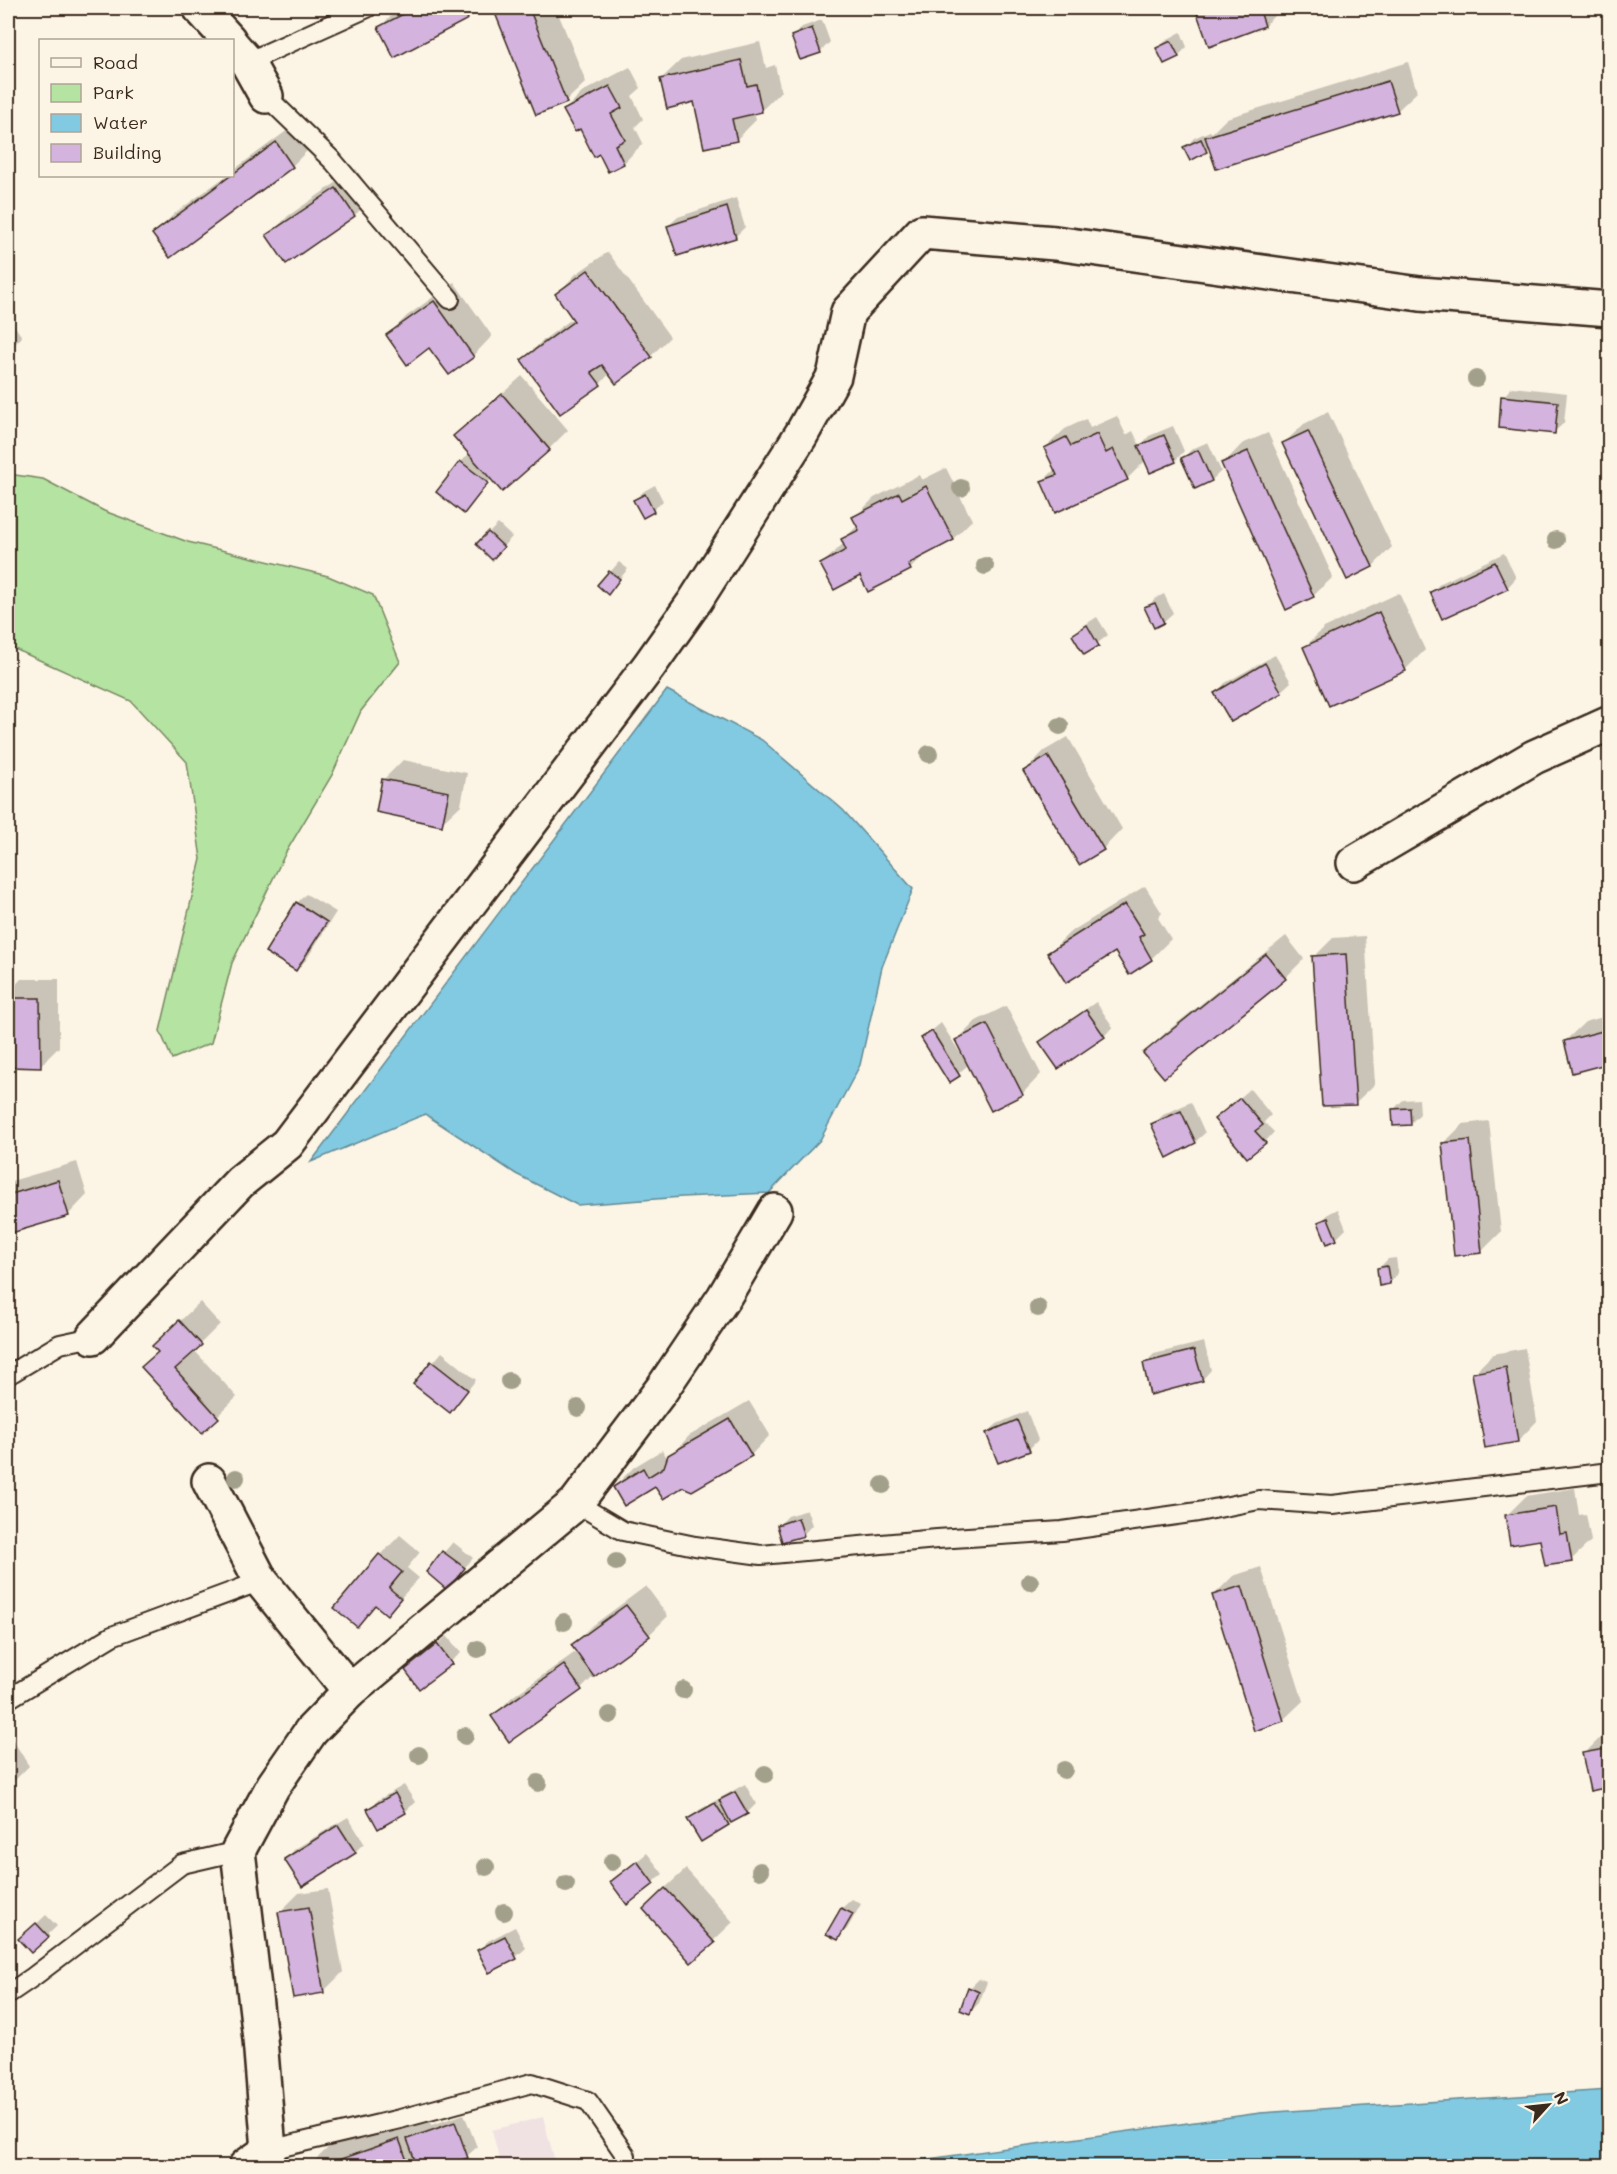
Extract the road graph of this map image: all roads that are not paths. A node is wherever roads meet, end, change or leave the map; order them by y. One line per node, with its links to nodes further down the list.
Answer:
1 (200, 8): 3 (street)
2 (367, 8): 4 (lane)
3 (227, 39)
4 (236, 49): 5 (street)
5 (266, 96): 6 (lane)
6 (450, 299)
7 (1610, 309): 11 (street)
8 (1610, 723): 9 (street)
9 (1354, 863)
10 (775, 1211): 15 (street)
11 (93, 1336): 12 (lane)
12 (8, 1375)
13 (1610, 1472): 15 (lane)
14 (209, 1481): 16 (street)
15 (576, 1503): 17 (street)
16 (261, 1581): 17 (street); 18 (lane)
17 (350, 1691): 19 (street)
18 (8, 1699)
19 (238, 1851): 20 (lane); 21 (street)
20 (8, 1994)
21 (264, 2161): 22 (lane)
22 (624, 2166)

